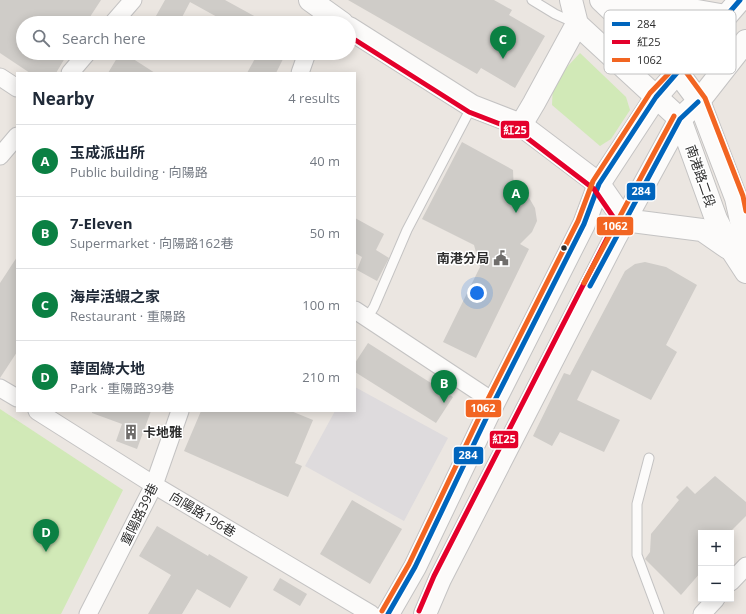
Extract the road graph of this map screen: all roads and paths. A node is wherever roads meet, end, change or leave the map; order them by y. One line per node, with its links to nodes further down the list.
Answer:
1 (132, 0): 10 (street)
2 (532, 0): 12 (lane)
3 (571, 0): 12 (main road)
4 (740, 0): 9 (main road)
5 (604, 2): 7 (main road, 南港路二段); 8 (main road)
6 (319, 8): 11 (main road)
7 (612, 10)
8 (691, 10)
9 (731, 10)
10 (119, 16)
11 (331, 16)
12 (577, 24): 15 (main road, 南港路二段); 31 (main road)
13 (356, 32): 29 (main road)
14 (746, 41): 16 (main road)
15 (604, 49)
16 (736, 54)
17 (81, 60): 19 (street)
18 (305, 60): 20 (street)
19 (71, 72)
20 (300, 72)
21 (631, 74): 27 (main road, 南港路二段)
22 (677, 74): 27 (main road)
23 (679, 74): 28 (main road, 南港路二段)
24 (720, 74): 28 (main road)
25 (0, 77): 26 (street)
26 (16, 87)
27 (656, 97): 30 (main road, 南港路二段); 34 (main road)
28 (699, 101): 30 (main road); 35 (main road, 南港路二段)
29 (472, 106): 31 (main road); 39 (lane)
30 (680, 119): 36 (main road); 37 (main road, 南港路二段)
31 (521, 125): 34 (main road)
32 (16, 137): 33 (street)
33 (0, 156)
34 (599, 184): 36 (main road); 42 (main road)
35 (741, 195): 37 (main road, 南港路二段)
36 (624, 220): 37 (main road); 53 (main road)
37 (740, 247): 38 (main road, 南港路二段)
38 (746, 272)
39 (361, 314): 42 (street)
40 (0, 388): 41 (street)
41 (16, 397)
42 (494, 402): 52 (main road)
43 (39, 412): 46 (street, 向陽路196巷)
44 (180, 412): 46 (street, 重陽路39巷)
45 (649, 458): 54 (lane)
46 (154, 485): 50 (street, 重陽路39巷); 51 (street, 向陽路196巷)
47 (746, 566): 48 (street)
48 (734, 579)
49 (714, 602): 55 (street)
50 (88, 614)
51 (371, 614)
52 (388, 614)
53 (425, 614)
54 (659, 614)
55 (704, 614)

